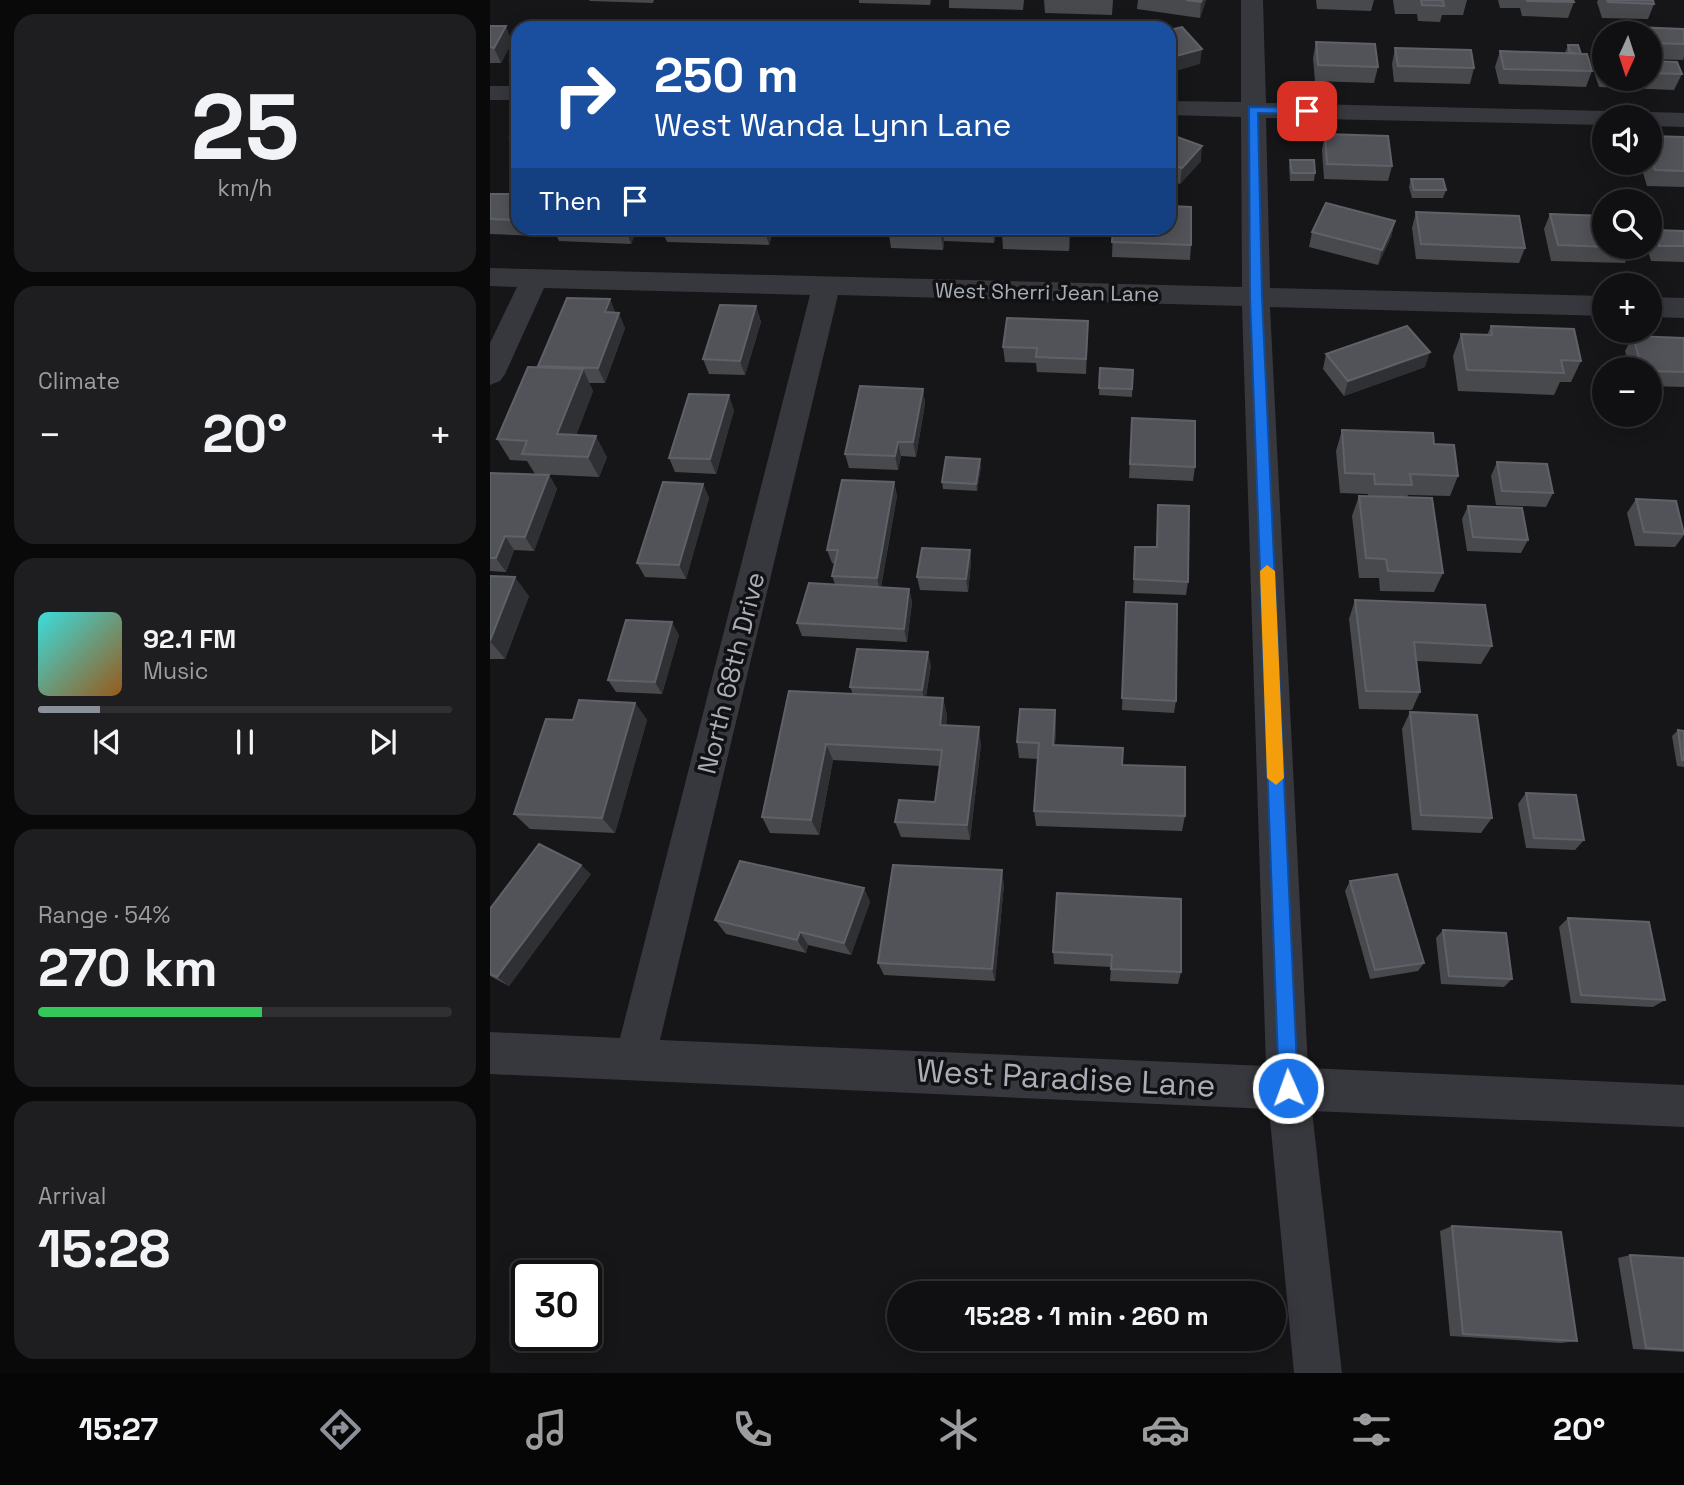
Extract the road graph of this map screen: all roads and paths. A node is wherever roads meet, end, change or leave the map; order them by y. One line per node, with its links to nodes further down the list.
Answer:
1 (1252, 0): 5 (street)
2 (490, 93): 3 (street)
3 (511, 93)
4 (1176, 108): 5 (street)
5 (1252, 110): 6 (street); 12 (street)
6 (1592, 118)
7 (1662, 119): 8 (street)
8 (1684, 120)
9 (490, 277): 10 (street, West Sherri Jean Lane)
10 (535, 278): 11 (street, West Sherri Jean Lane); 16 (street)
11 (826, 286): 12 (street, West Sherri Jean Lane); 18 (street, North 68th Drive)
12 (1256, 297): 13 (street, West Sherri Jean Lane); 19 (street)
13 (1592, 306)
14 (1662, 307): 15 (street)
15 (1684, 308)
16 (490, 374)
17 (490, 1053): 18 (street, West Paradise Lane)
18 (635, 1059): 19 (street, West Paradise Lane)
19 (1288, 1088): 20 (street, West Paradise Lane); 21 (street)
20 (1684, 1106)
21 (1318, 1373)

